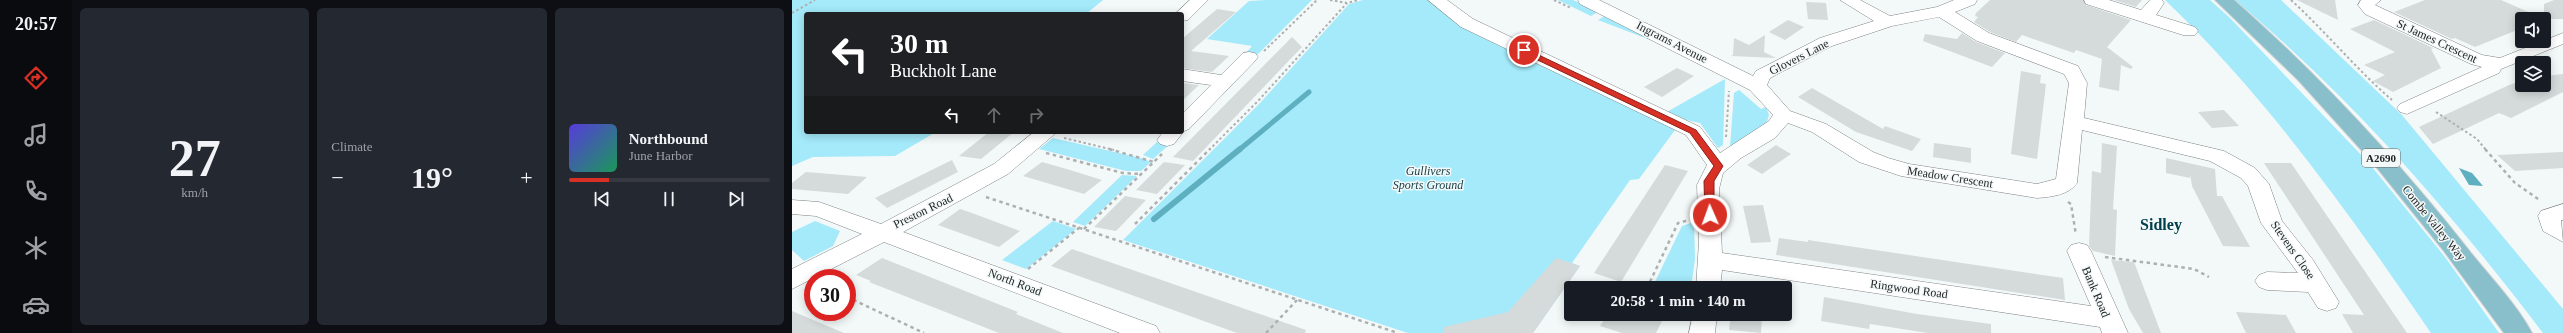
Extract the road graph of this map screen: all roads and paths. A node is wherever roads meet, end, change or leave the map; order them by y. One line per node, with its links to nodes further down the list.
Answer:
1 (815, 0): 17 (path)
2 (1200, 0): 18 (street)
3 (1316, 0): 23 (path)
4 (1330, 0): 14 (path)
5 (1358, 0): 14 (path)
6 (1436, 0): 38 (street)
7 (1586, 0): 25 (street, Ingrams Avenue)
8 (1848, 0): 20 (street)
9 (1968, 0): 16 (street, Glovers Lane)
10 (2092, 0): 19 (street)
11 (2224, 0): 66 (main road, Combe Valley Way / A2690)
12 (2291, 0): 29 (path)
13 (2373, 0): 24 (street, St James Crescent)
14 (1347, 3): 45 (path)
15 (2156, 3): 19 (street)
16 (1942, 11): 20 (street, Glovers Lane); 31 (street)
17 (792, 13)
18 (1184, 14)
19 (2145, 17): 21 (street)
20 (1888, 22): 28 (street, Glovers Lane)
21 (2189, 31)
22 (2563, 38): 24 (street, St James Crescent)
23 (1249, 57): 27 (street)
24 (2489, 63): 29 (street)
25 (1731, 72): 28 (street, Ingrams Avenue); 38 (path)
26 (1184, 75): 27 (street)
27 (1226, 81): 32 (street)
28 (1757, 86): 30 (street, Glovers Lane)
29 (2421, 108): 44 (path)
30 (1783, 115): 38 (street); 41 (street, Meadow Crescent)
31 (2074, 122): 41 (street); 56 (street, Stevens Close)
32 (1184, 126)
33 (1045, 134): 36 (street, Preston Road)
34 (1050, 134): 37 (path)
35 (1178, 134): 37 (path)
36 (1028, 148): 39 (path); 40 (street, Preston Road)
37 (1154, 162): 39 (path)
38 (1718, 166): 43 (street)
39 (1141, 174): 47 (path)
40 (966, 190): 46 (path); 48 (street, Preston Road)
41 (2052, 190): 49 (path)
42 (792, 207): 48 (street, North Road)
43 (1710, 215): 50 (street); 54 (path)
44 (2562, 219)
45 (1135, 224)
46 (1080, 227): 47 (path); 53 (path)
47 (1084, 229): 57 (path)
48 (882, 232): 52 (street, Preston Road); 53 (street, North Road)
49 (2079, 251): 51 (path); 60 (street, Bank Road)
50 (1712, 260): 55 (street); 60 (street, Ringwood Road)
51 (2209, 277)
52 (792, 280)
53 (1014, 281): 62 (street, North Road)
54 (1650, 281)
55 (1709, 281)
56 (2267, 281)
57 (1297, 300): 63 (path); 64 (path)
58 (856, 301): 61 (path)
59 (1704, 321): 65 (street)
60 (2111, 325)
61 (924, 333)
62 (1147, 333)
63 (1266, 333)
64 (1398, 333)
65 (1702, 333)
66 (2519, 333)

